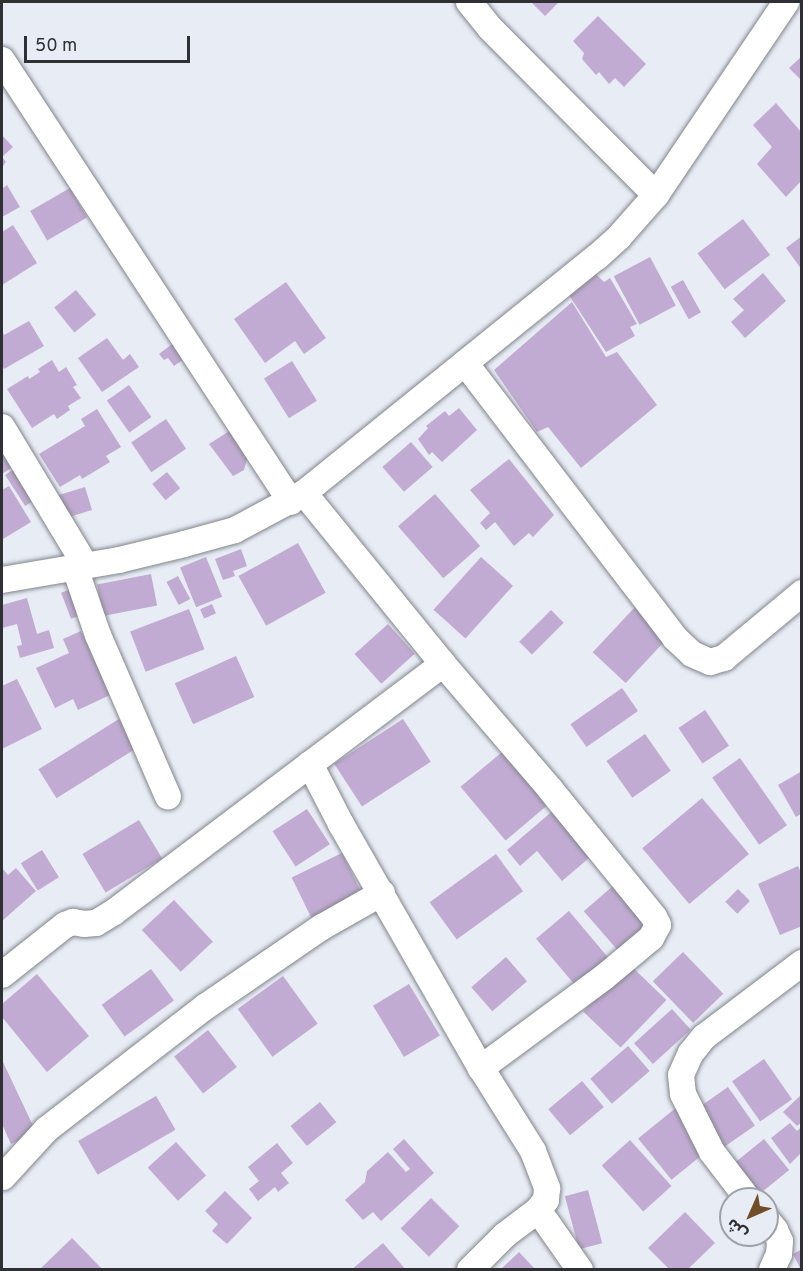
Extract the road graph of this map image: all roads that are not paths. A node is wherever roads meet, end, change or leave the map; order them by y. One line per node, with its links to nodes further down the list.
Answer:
1 (469, 2): 4 (street)
2 (786, 2): 4 (street)
3 (2, 64): 7 (street)
4 (656, 195): 5 (street)
5 (465, 363): 7 (street); 10 (street)
6 (2, 427): 8 (street)
7 (297, 497): 8 (street); 11 (street)
8 (81, 567): 9 (street); 13 (street)
9 (2, 580)
10 (801, 592)
11 (443, 664): 12 (street); 17 (street)
12 (310, 764): 14 (street); 16 (street)
13 (168, 797)
14 (382, 893): 17 (street); 18 (street)
15 (801, 963): 19 (street)
16 (2, 975)
17 (481, 1068): 20 (street)
18 (3, 1178)
19 (739, 1187)
20 (538, 1210): 22 (street); 23 (street)
21 (779, 1238): 24 (street)
22 (470, 1269)
23 (580, 1269)
24 (772, 1269)

